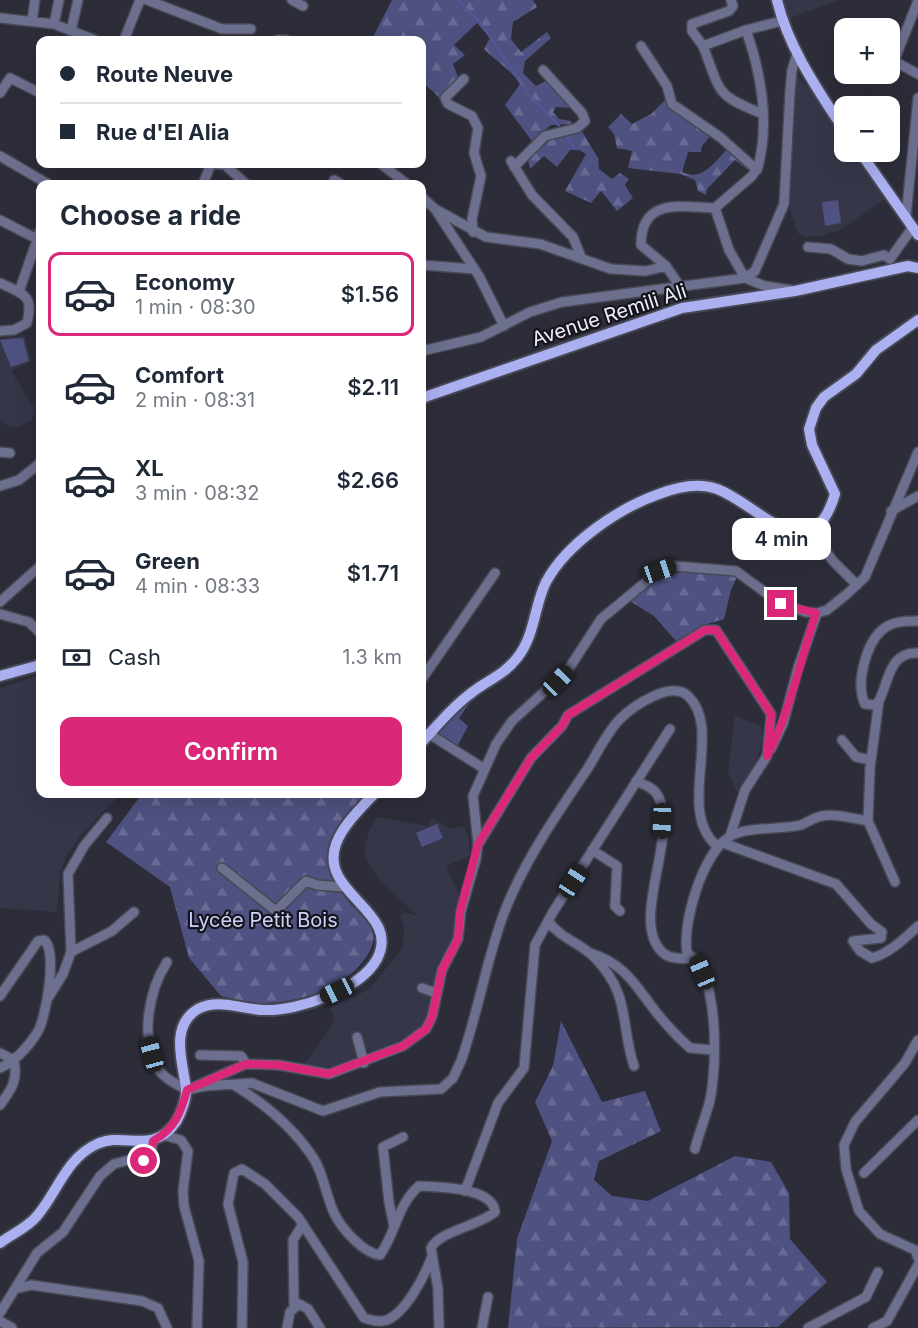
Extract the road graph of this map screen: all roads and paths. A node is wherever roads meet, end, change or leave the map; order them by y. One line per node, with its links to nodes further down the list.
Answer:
1 (35, 0): 13 (street)
2 (59, 0): 15 (street)
3 (78, 0): 18 (street)
4 (140, 0): 20 (street)
5 (147, 0): 16 (street)
6 (292, 0): 10 (street)
7 (731, 0): 22 (street)
8 (777, 0): 14 (main road)
9 (918, 1): 25 (street)
10 (303, 6)
11 (0, 9): 12 (street)
12 (4, 19): 13 (street)
13 (32, 21): 15 (street)
14 (782, 21): 17 (street); 23 (main road)
15 (54, 24): 18 (street)
16 (251, 29)
17 (746, 30): 22 (street); 31 (street)
18 (71, 31): 19 (street)
19 (84, 36)
20 (126, 36)
21 (641, 46): 37 (street)
22 (703, 46): 31 (street)
23 (798, 54): 30 (main road); 59 (street)
24 (543, 70): 53 (street)
25 (918, 74)
26 (464, 79): 48 (street)
27 (36, 91): 28 (street)
28 (0, 93)
29 (918, 101): 45 (street)
30 (834, 113)
31 (763, 114): 37 (street)
32 (0, 156): 38 (street)
33 (867, 162): 45 (main road)
34 (217, 168): 39 (street)
35 (225, 168): 40 (street)
36 (386, 168): 41 (street)
37 (757, 170): 43 (street)
38 (41, 180)
39 (206, 180)
40 (241, 180)
41 (402, 180)
42 (426, 201): 44 (street)
43 (715, 208): 55 (street); 59 (street)
44 (435, 209): 48 (street); 57 (street)
45 (906, 216): 47 (main road)
46 (0, 220): 49 (street)
47 (915, 231): 51 (street)
48 (473, 232): 53 (street)
49 (36, 234)
50 (36, 244): 63 (street)
51 (808, 247)
52 (918, 256): 56 (main road)
53 (581, 257): 55 (street)
54 (426, 265): 57 (street)
55 (666, 266): 61 (street)
56 (913, 267): 58 (main road); 62 (main road, Avenue Remili Ali)
57 (474, 269): 67 (street)
58 (918, 276)
59 (745, 278): 61 (street); 62 (street)
60 (0, 283): 63 (street)
61 (679, 285): 67 (street)
62 (795, 291): 70 (main road, Avenue Remili Ali)
63 (19, 292): 65 (street)
64 (36, 304): 65 (street)
65 (31, 307): 68 (street)
66 (918, 320): 76 (main road)
67 (504, 326): 69 (street)
68 (0, 331)
69 (426, 350)
70 (426, 397)
71 (918, 452): 75 (street)
72 (36, 466): 73 (street)
73 (0, 486)
74 (918, 496): 75 (street)
75 (891, 511): 79 (street)
76 (810, 530): 79 (street); 91 (main road)
77 (36, 570): 80 (street)
78 (495, 573): 87 (street)
79 (857, 585): 81 (street)
80 (0, 602)
81 (816, 613): 94 (street); 96 (street)
82 (0, 614): 84 (street)
83 (918, 621): 89 (street)
84 (36, 629)
85 (918, 653): 89 (street)
86 (36, 666): 88 (main road)
87 (426, 672)
88 (0, 676)
89 (879, 701): 95 (street)
90 (669, 729): 97 (street)
91 (426, 737)
92 (426, 739): 96 (street)
93 (842, 740): 95 (street)
94 (767, 756): 101 (street); 102 (street)
95 (871, 760): 100 (street)
96 (483, 768): 102 (street)
97 (636, 781): 103 (street); 113 (street)
98 (371, 798): 106 (main road)
99 (107, 818): 111 (street)
100 (868, 821): 101 (street); 105 (street)
101 (723, 842): 110 (street); 113 (street); 129 (street)
102 (478, 844): 116 (street)
103 (592, 850): 107 (street); 109 (street)
104 (222, 868): 106 (street)
105 (896, 882)
106 (342, 886): 130 (main road)
107 (620, 911)
108 (134, 912): 111 (street)
109 (548, 921): 112 (street); 137 (street)
110 (918, 926)
111 (71, 952): 118 (street)
112 (588, 952): 121 (street); 127 (street)
113 (697, 959): 121 (street)
114 (167, 962): 130 (street)
115 (422, 988): 116 (street)
116 (436, 993): 125 (street)
117 (0, 996): 118 (street)
118 (45, 1004): 124 (street)
119 (357, 1037): 125 (street)
120 (918, 1040): 142 (street)
121 (713, 1050): 135 (street)
122 (0, 1053): 124 (street)
123 (200, 1055): 126 (street)
124 (14, 1060): 128 (street); 131 (street)
125 (364, 1063): 126 (street)
126 (246, 1064): 130 (street)
127 (634, 1066)
128 (0, 1068)
129 (234, 1085): 130 (street); 139 (street)
130 (187, 1090): 134 (main road)
131 (0, 1105)
132 (918, 1120): 136 (street)
133 (403, 1137): 139 (street)
134 (158, 1138): 140 (main road); 145 (street); 152 (street)
135 (694, 1149)
136 (864, 1173)
137 (465, 1191): 139 (street); 141 (street)
138 (303, 1224): 141 (street); 147 (street); 153 (street)
139 (394, 1226)
140 (0, 1243)
141 (431, 1258): 156 (street)
142 (918, 1258)
143 (918, 1265): 159 (street)
144 (878, 1272): 158 (street)
145 (15, 1289): 148 (street); 151 (street)
146 (488, 1297): 157 (street)
147 (296, 1303): 154 (street); 155 (street)
148 (0, 1313)
149 (0, 1321): 150 (street)
150 (12, 1328)
151 (167, 1328)
152 (197, 1328)
153 (242, 1328)
154 (287, 1328)
155 (320, 1328)
156 (439, 1328)
157 (482, 1328)
158 (808, 1328)
159 (873, 1328)

